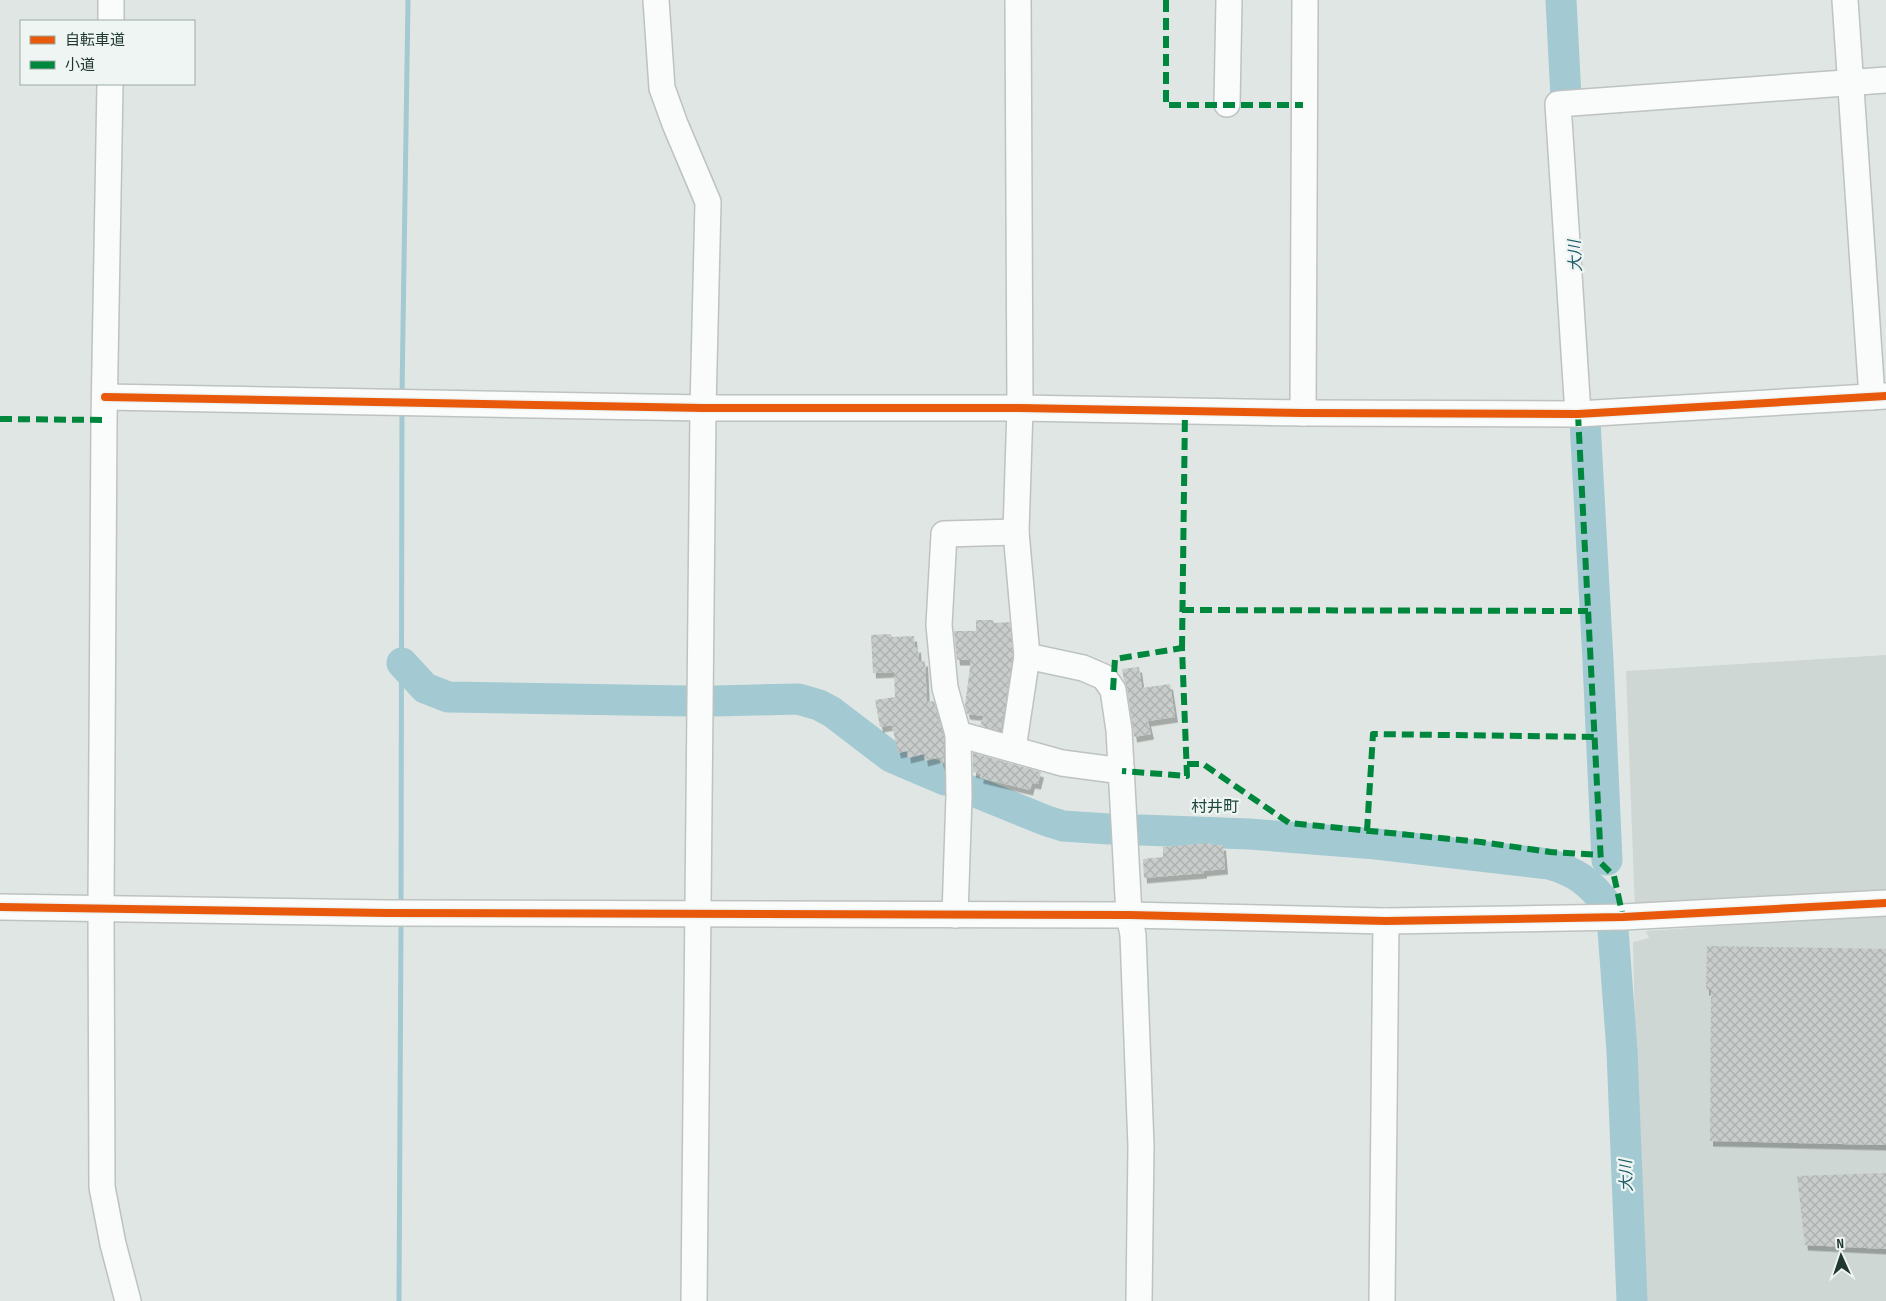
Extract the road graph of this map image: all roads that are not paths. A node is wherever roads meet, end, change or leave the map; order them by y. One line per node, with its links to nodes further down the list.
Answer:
1 (111, 0): 7 (street)
2 (656, 0): 14 (street)
3 (1018, 0): 15 (street)
4 (1229, 0): 11 (street)
5 (1305, 0): 16 (street)
6 (1845, 0): 9 (street)
7 (110, 20)
8 (1886, 80): 9 (street)
9 (1850, 83): 13 (street); 17 (street)
10 (110, 85): 12 (street)
11 (1227, 104)
12 (104, 397): 14 (street); 25 (street)
13 (1879, 397): 17 (street)
14 (704, 408): 15 (street); 26 (street)
15 (1020, 408): 16 (street); 18 (street)
16 (1303, 413): 17 (street)
17 (1578, 414)
18 (1016, 532): 19 (street); 20 (street)
19 (1026, 656): 21 (street); 22 (street)
20 (958, 734): 21 (street); 27 (street)
21 (1013, 749): 22 (street)
22 (1122, 771): 28 (street)
23 (1886, 903): 29 (street)
24 (0, 907): 25 (street)
25 (100, 908): 26 (street); 30 (street)
26 (699, 914): 27 (street); 31 (street)
27 (954, 915): 28 (street)
28 (1129, 915): 29 (street); 32 (street)
29 (1386, 921): 33 (street)
30 (128, 1301)
31 (694, 1301)
32 (1139, 1301)
33 (1382, 1301)

